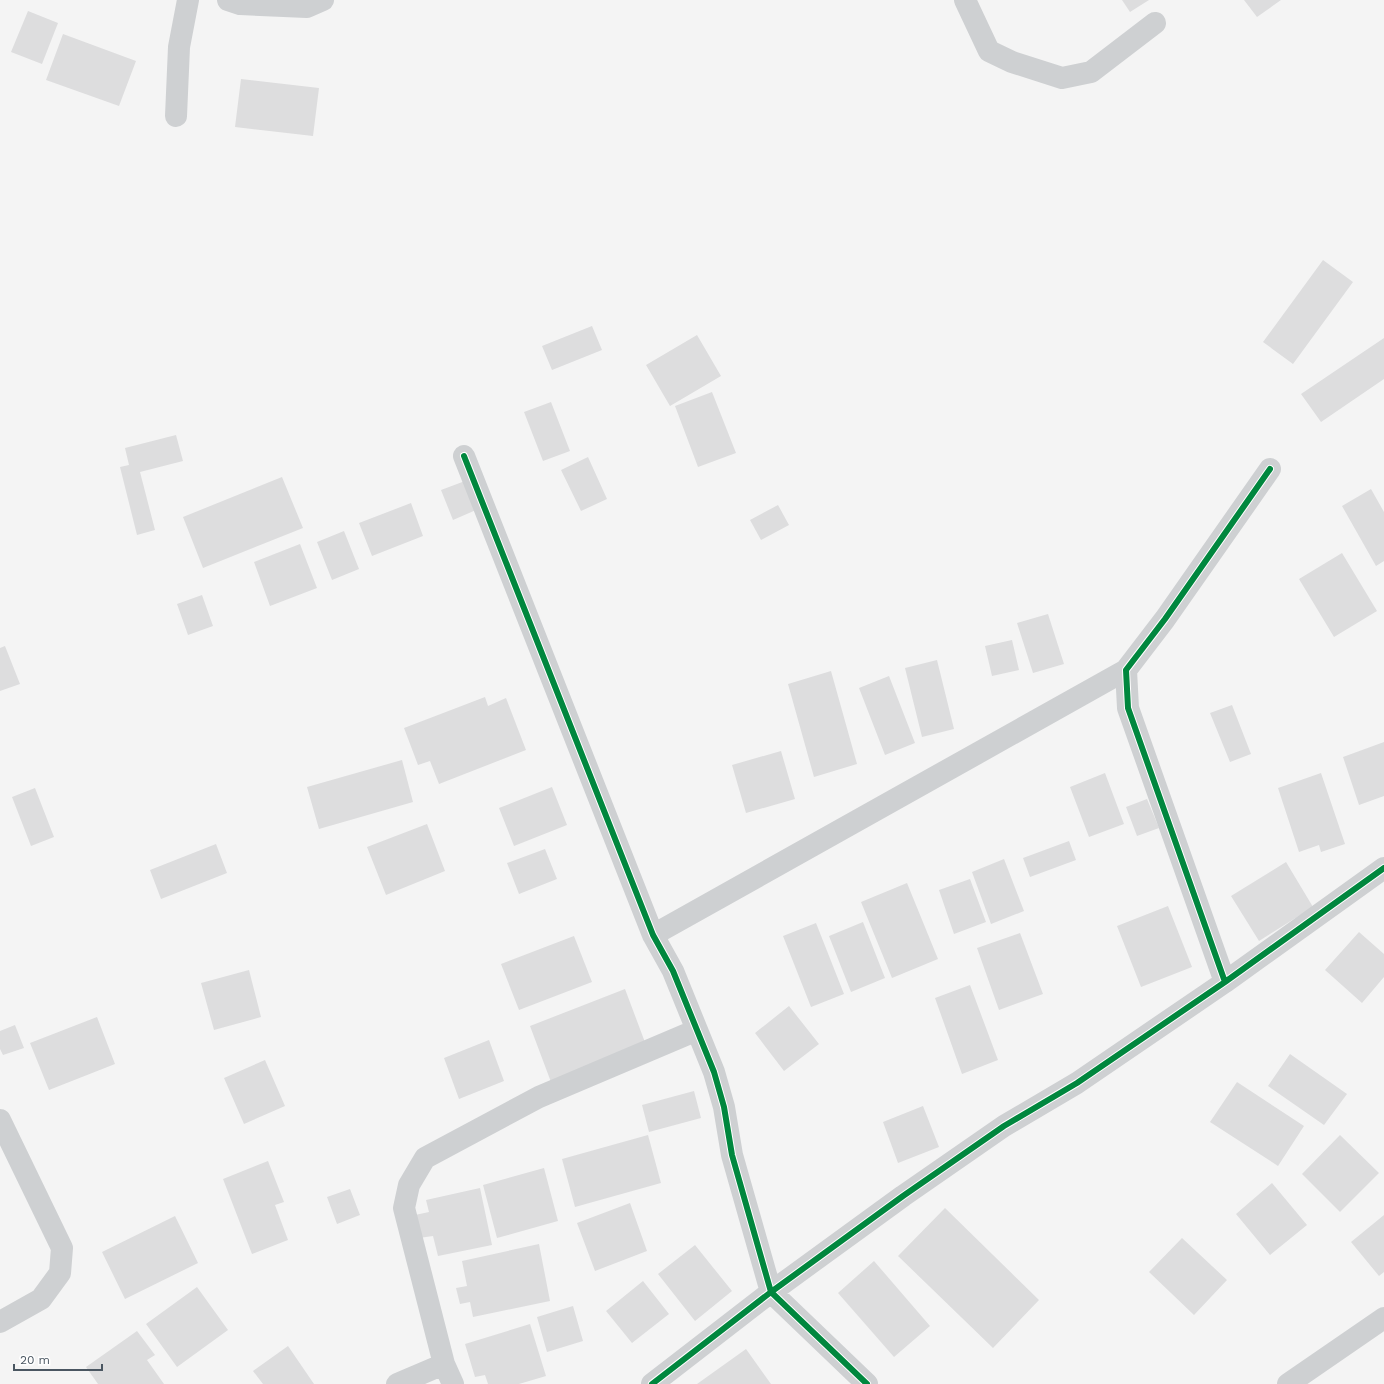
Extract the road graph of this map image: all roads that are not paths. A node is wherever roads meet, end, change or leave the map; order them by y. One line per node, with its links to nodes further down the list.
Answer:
1 (188, 0): 6 (street)
2 (228, 0): 3 (street)
3 (323, 0)
4 (965, 0): 5 (street)
5 (1155, 23)
6 (176, 116)
7 (464, 456): 11 (street)
8 (1270, 470): 9 (street)
9 (1126, 670): 11 (street); 12 (street)
10 (1384, 868): 12 (street)
11 (653, 934): 13 (street)
12 (1225, 982): 15 (street)
13 (697, 1030): 15 (street); 18 (street)
14 (0, 1120): 17 (street)
15 (771, 1292): 21 (street); 22 (street)
16 (1384, 1318): 23 (street)
17 (0, 1322)
18 (444, 1364): 19 (street); 20 (street)
19 (397, 1384)
20 (453, 1384)
21 (652, 1384)
22 (867, 1384)
23 (1288, 1384)

